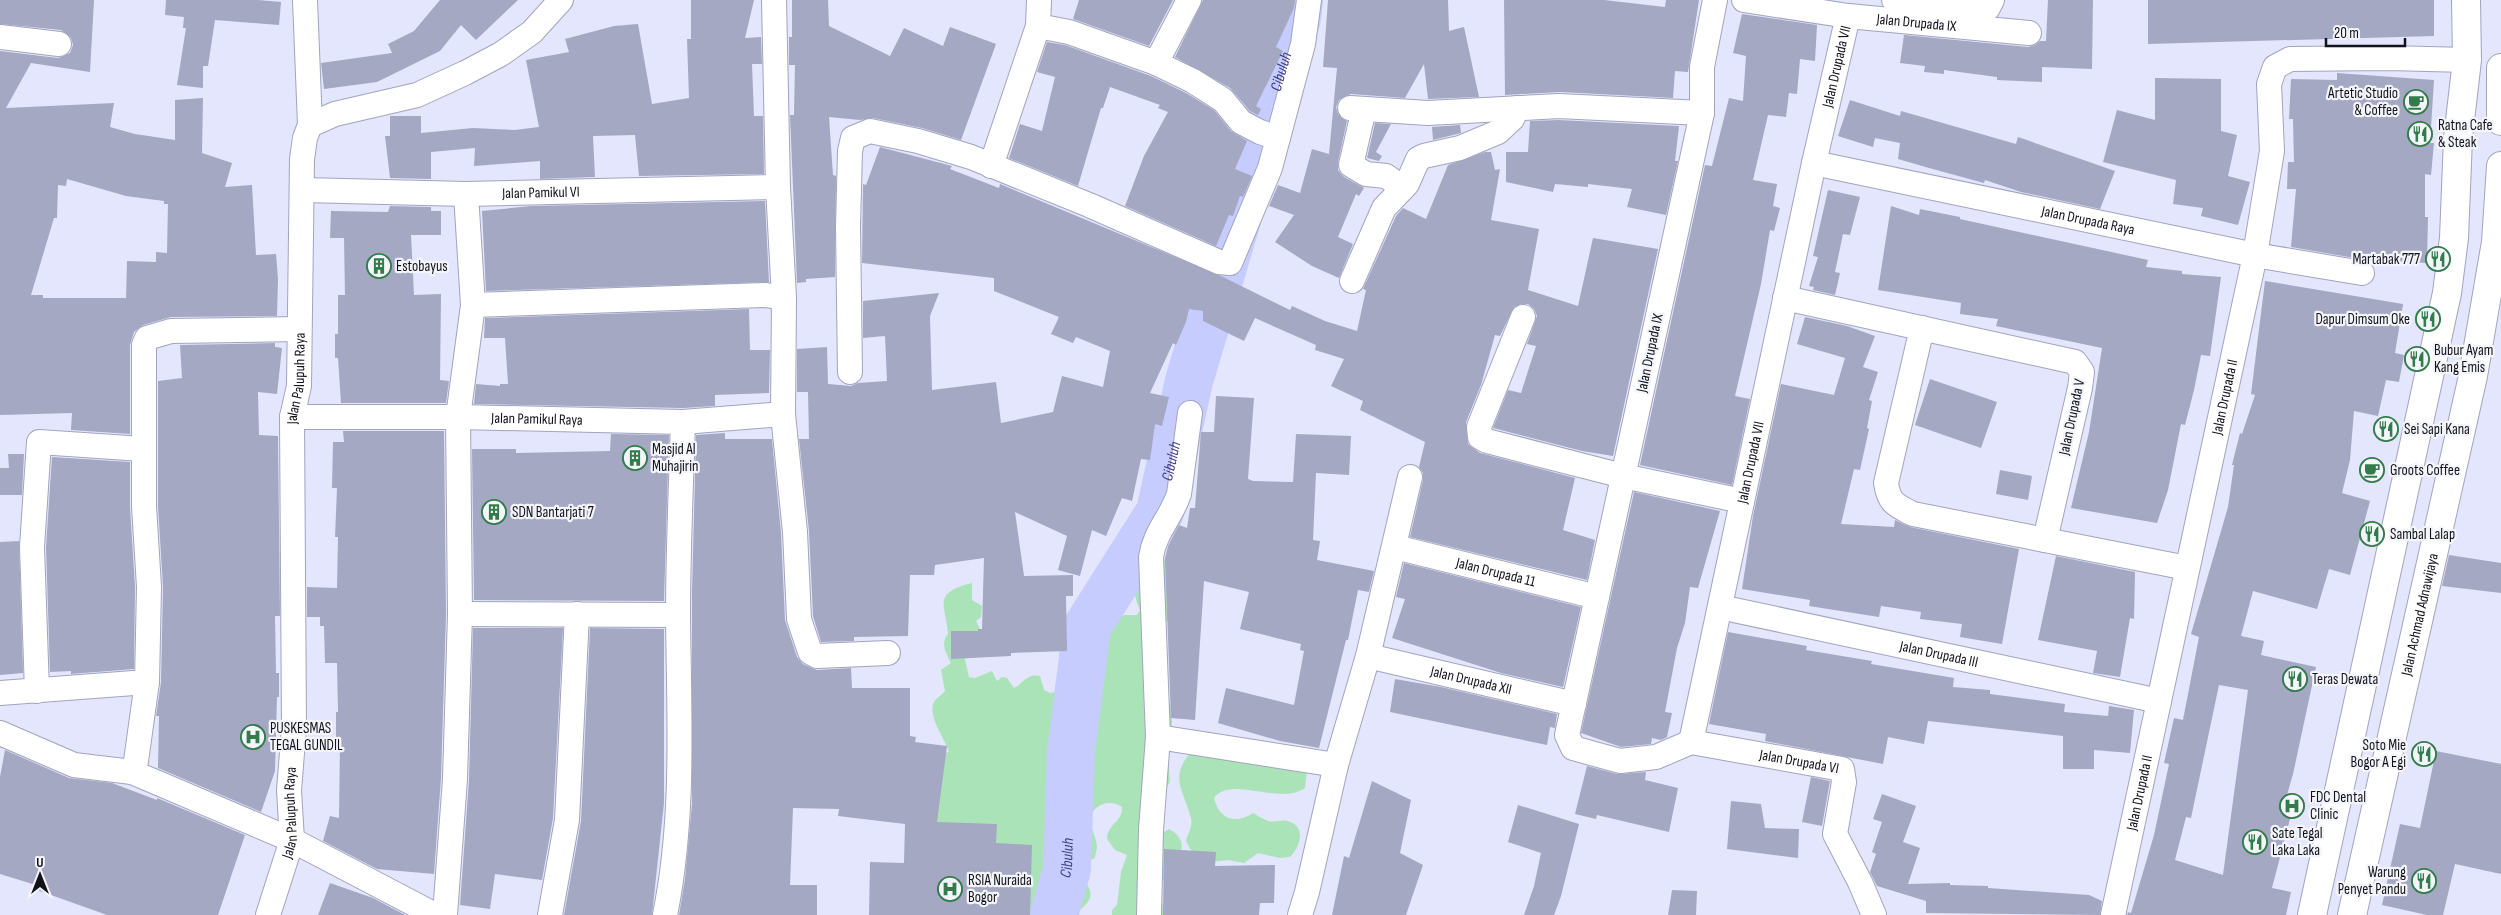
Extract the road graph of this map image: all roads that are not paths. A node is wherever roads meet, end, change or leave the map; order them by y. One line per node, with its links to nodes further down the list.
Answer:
1 (305, 0): 23 (street, Jalan Palupuh Raya)
2 (561, 0): 23 (street)
3 (774, 0): 28 (street)
4 (1039, 0): 13 (street)
5 (1189, 0): 18 (street)
6 (1309, 0): 24 (street)
7 (1715, 0): 21 (street, Jalan Drupada IX)
8 (1744, 0): 12 (street, Jalan Drupada IX)
9 (1894, 0): 10 (street)
10 (1992, 0)
11 (2466, 0): 17 (main road)
12 (1848, 16): 14 (street, Jalan Drupada IX); 25 (street, Jalan Drupada VII)
13 (1038, 26): 18 (street); 26 (street)
14 (2029, 33)
15 (0, 37): 16 (street)
16 (59, 44)
17 (2467, 60): 32 (street, Jalan Drupada II); 47 (main road)
18 (1156, 63): 24 (street)
19 (2501, 68): 22 (main road)
20 (1517, 108): 21 (street); 29 (street); 29 (street)
21 (1702, 113): 50 (street, Jalan Drupada IX)
22 (2501, 121)
23 (310, 126): 30 (street, Jalan Palupuh Raya)
24 (1270, 136): 26 (street)
25 (1814, 163): 32 (street, Jalan Drupada Raya); 36 (street, Jalan Drupada VII)
26 (991, 166): 41 (street)
27 (2501, 166): 48 (main road, Jalan Achmad Adnawijaya)
28 (778, 187): 31 (street, Jalan Pamikul VI); 35 (street)
29 (1403, 188): 34 (street)
30 (302, 190): 31 (street, Jalan Pamikul VI); 40 (street, Jalan Palupuh Raya)
31 (466, 194): 37 (street)
32 (2255, 255): 33 (street, Jalan Drupada Raya); 55 (street, Jalan Drupada II)
33 (2362, 273)
34 (1352, 281)
35 (784, 298): 37 (street); 43 (street)
36 (1785, 298): 39 (street, Jalan Drupada V); 52 (street, Jalan Drupada VII)
37 (473, 304): 45 (street)
38 (1523, 317): 50 (street)
39 (1922, 328): 53 (street); 53 (street, Jalan Drupada V)
40 (299, 329): 44 (street, Jalan Palupuh Raya); 49 (street)
41 (850, 372)
42 (1190, 413): 69 (street)
43 (783, 414): 46 (street, Jalan Pamikul Raya); 61 (street)
44 (292, 417): 45 (street, Jalan Pamikul Raya); 73 (street, Jalan Palupuh Raya)
45 (458, 417): 46 (street, Jalan Pamikul Raya); 58 (street)
46 (683, 422): 60 (street)
47 (2416, 441): 48 (main road); 83 (main road)
48 (2458, 448): 84 (main road, Jalan Achmad Adnawijaya)
49 (143, 449): 63 (street); 64 (street)
50 (1623, 476): 52 (street); 56 (street, Jalan Drupada IX)
51 (1410, 477): 54 (street)
52 (1742, 501): 57 (street, Jalan Drupada VII)
53 (2045, 540): 55 (street)
54 (1395, 547): 56 (street, Jalan Drupada 11); 62 (street)
55 (2187, 568): 66 (street, Jalan Drupada II)
56 (1597, 597): 67 (street, Jalan Drupada IX)
57 (1720, 607): 66 (street, Jalan Drupada III); 70 (street, Jalan Drupada VII)
58 (460, 614): 59 (street); 76 (street)
59 (577, 614): 60 (street); 77 (street)
60 (678, 615): 78 (street)
61 (888, 653)
62 (1368, 656): 67 (street, Jalan Drupada XII); 71 (street)
63 (146, 682): 64 (street); 72 (street)
64 (37, 691): 65 (street)
65 (0, 693)
66 (2159, 701): 82 (street, Jalan Drupada II)
67 (1574, 704): 70 (street)
68 (0, 733): 72 (street)
69 (1158, 737): 71 (street); 79 (street)
70 (1691, 742): 81 (street, Jalan Drupada VI)
71 (1336, 764): 80 (street)
72 (132, 772): 73 (street)
73 (292, 840): 74 (street, Jalan Palupuh Raya); 75 (street)
74 (268, 915)
75 (435, 915)
76 (445, 915)
77 (550, 915)
78 (665, 915)
79 (1149, 915)
80 (1300, 915)
81 (1874, 915)
82 (2112, 915)
83 (2312, 915)
84 (2352, 915)

